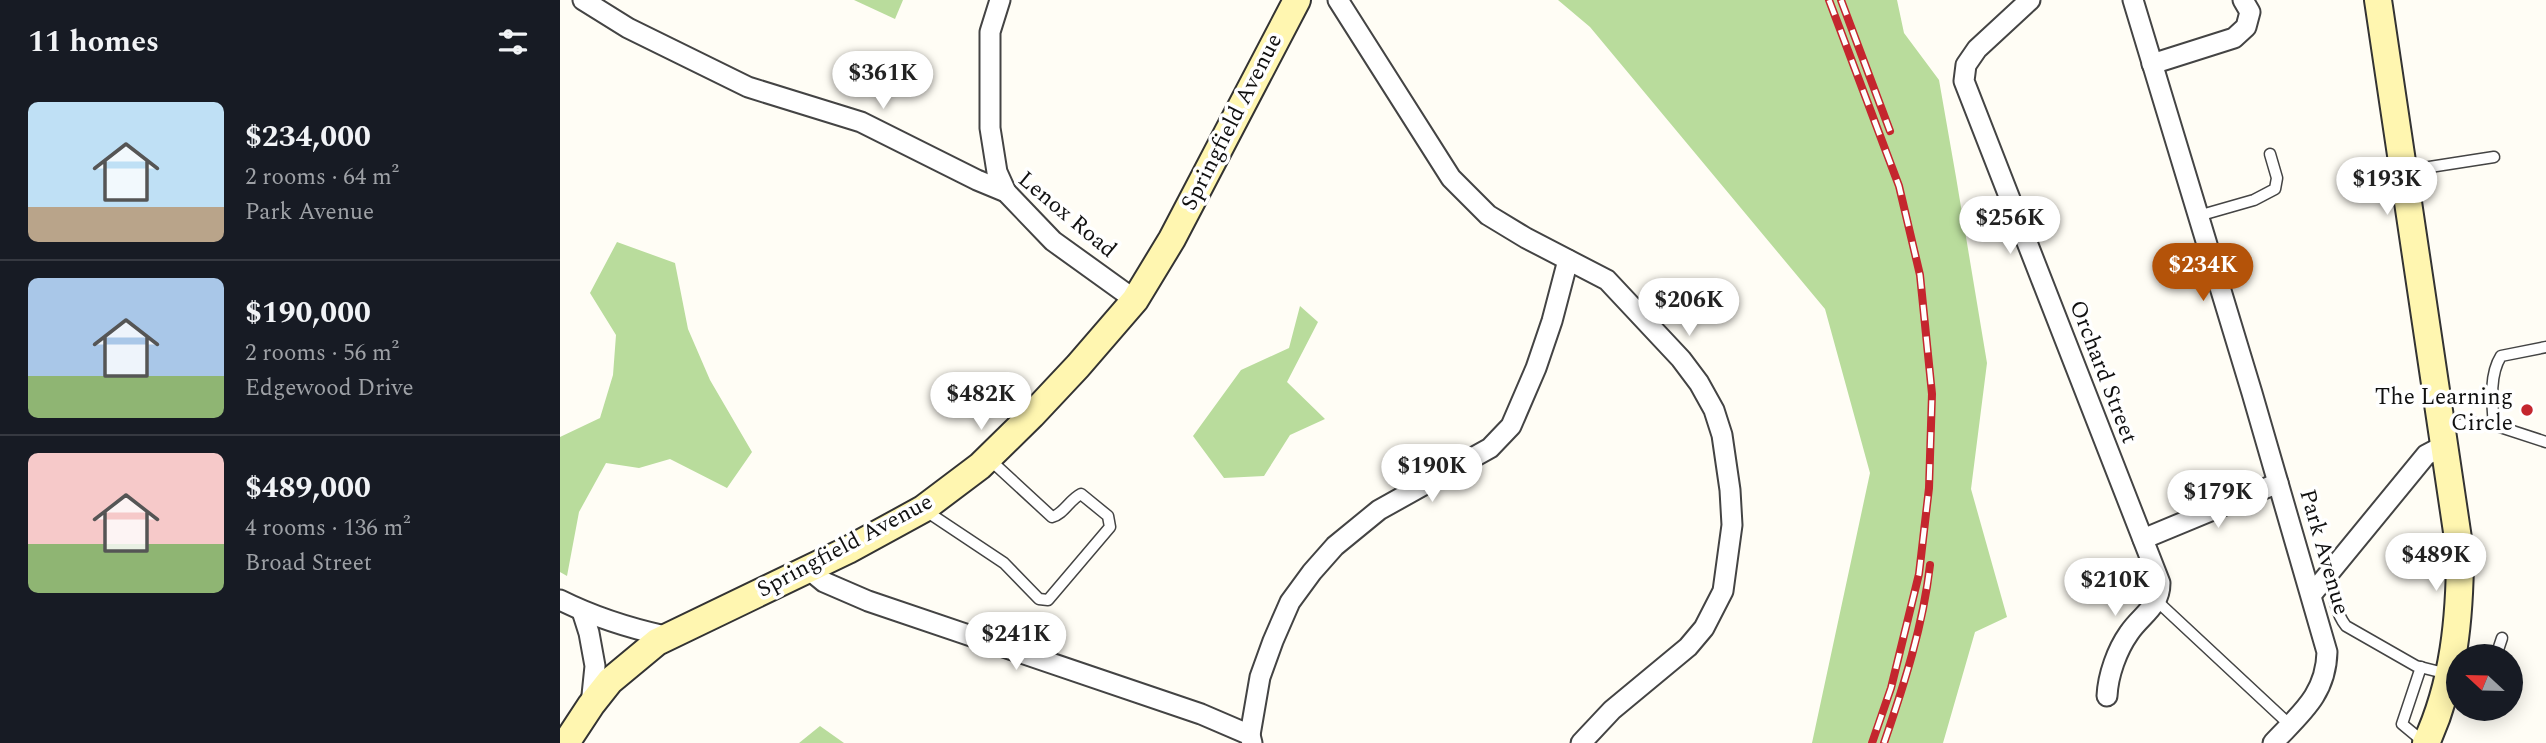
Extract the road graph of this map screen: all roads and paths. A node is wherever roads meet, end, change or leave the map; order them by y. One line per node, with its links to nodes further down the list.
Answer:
1 (583, 0): 13 (street, Lenox Road)
2 (1000, 0): 13 (street)
3 (1297, 0): 16 (main road, Springfield Avenue)
4 (1338, 0): 15 (street)
5 (2030, 0): 24 (street, Orchard Street)
6 (2133, 0): 9 (street, Park Avenue)
7 (2243, 0): 9 (street)
8 (2378, 0): 12 (main road)
9 (2152, 64): 14 (street, Park Avenue)
10 (2270, 154): 14 (lane)
11 (2494, 157): 12 (lane)
12 (2404, 171): 19 (main road)
13 (1006, 192): 16 (street, Lenox Road)
14 (2198, 216): 22 (street, Park Avenue)
15 (1568, 260): 41 (street); 43 (street)
16 (1135, 300): 21 (main road, Springfield Avenue)
17 (2546, 347): 18 (lane)
18 (2494, 425): 19 (lane); 20 (lane)
19 (2444, 436): 26 (street); 33 (main road)
20 (2546, 442)
21 (988, 458): 23 (main road, Springfield Avenue); 23 (lane)
22 (2278, 483): 24 (street); 27 (street, Park Avenue)
23 (923, 509): 25 (main road, Springfield Avenue)
24 (2143, 539): 29 (street, Orchard Street)
25 (807, 568): 31 (main road, Springfield Avenue); 41 (street)
26 (2330, 572): 27 (street); 36 (lane)
27 (2312, 594): 40 (street, Park Avenue)
28 (560, 600): 30 (street)
29 (2158, 601): 38 (street); 40 (lane)
30 (582, 611): 31 (street); 39 (street)
31 (665, 636): 39 (main road, Springfield Avenue)
32 (2502, 638): 34 (lane)
33 (2458, 644)
34 (2500, 644)
35 (2446, 663): 36 (lane)
36 (2421, 667): 45 (lane)
37 (2446, 692): 45 (main road)
38 (2107, 696)
39 (591, 705): 42 (main road, Springfield Avenue)
40 (2290, 725): 44 (street, Park Avenue)
41 (1251, 739)
42 (566, 743)
43 (1581, 743)
44 (2273, 743)
45 (2426, 743)

